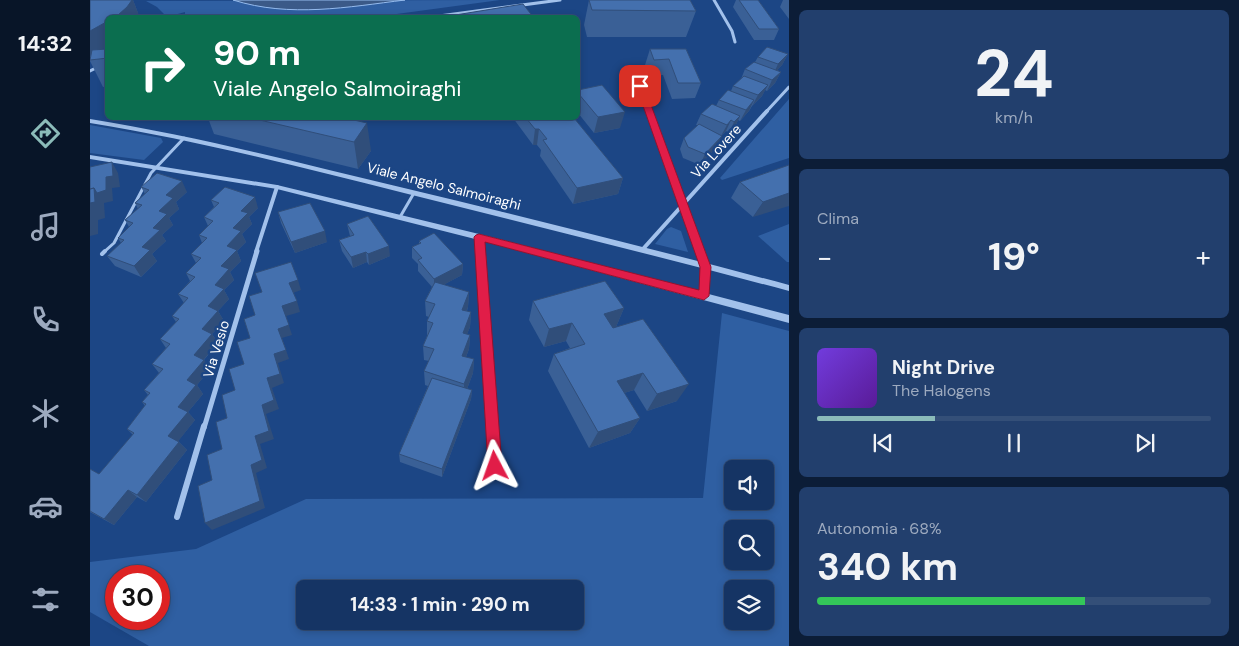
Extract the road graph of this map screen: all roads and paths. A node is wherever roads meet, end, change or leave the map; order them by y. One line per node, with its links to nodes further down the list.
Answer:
1 (560, 0): 3 (street)
2 (714, 0): 4 (street)
3 (447, 15)
4 (735, 42)
5 (105, 64): 7 (street)
6 (634, 69): 15 (street)
7 (90, 72)
8 (789, 86): 15 (street, Via Lovere)
9 (90, 121): 10 (street, Viale Angelo Salmoiraghi)
10 (184, 138): 12 (lane); 14 (street, Viale Angelo Salmoiraghi)
11 (90, 157): 12 (street)
12 (155, 168): 13 (street); 19 (lane)
13 (278, 187): 16 (street); 25 (street, Via Vesio)
14 (414, 193): 16 (lane); 18 (street, Viale Angelo Salmoiraghi)
15 (683, 205): 18 (street, Via Lovere); 20 (street)
16 (400, 217): 17 (street)
17 (479, 237): 22 (street); 24 (street)
18 (643, 249): 20 (street, Viale Angelo Salmoiraghi)
19 (102, 254)
20 (706, 267): 21 (street, Viale Angelo Salmoiraghi); 22 (street)
21 (789, 288)
22 (704, 296): 23 (street)
23 (789, 319)
24 (495, 466)
25 (178, 517)

